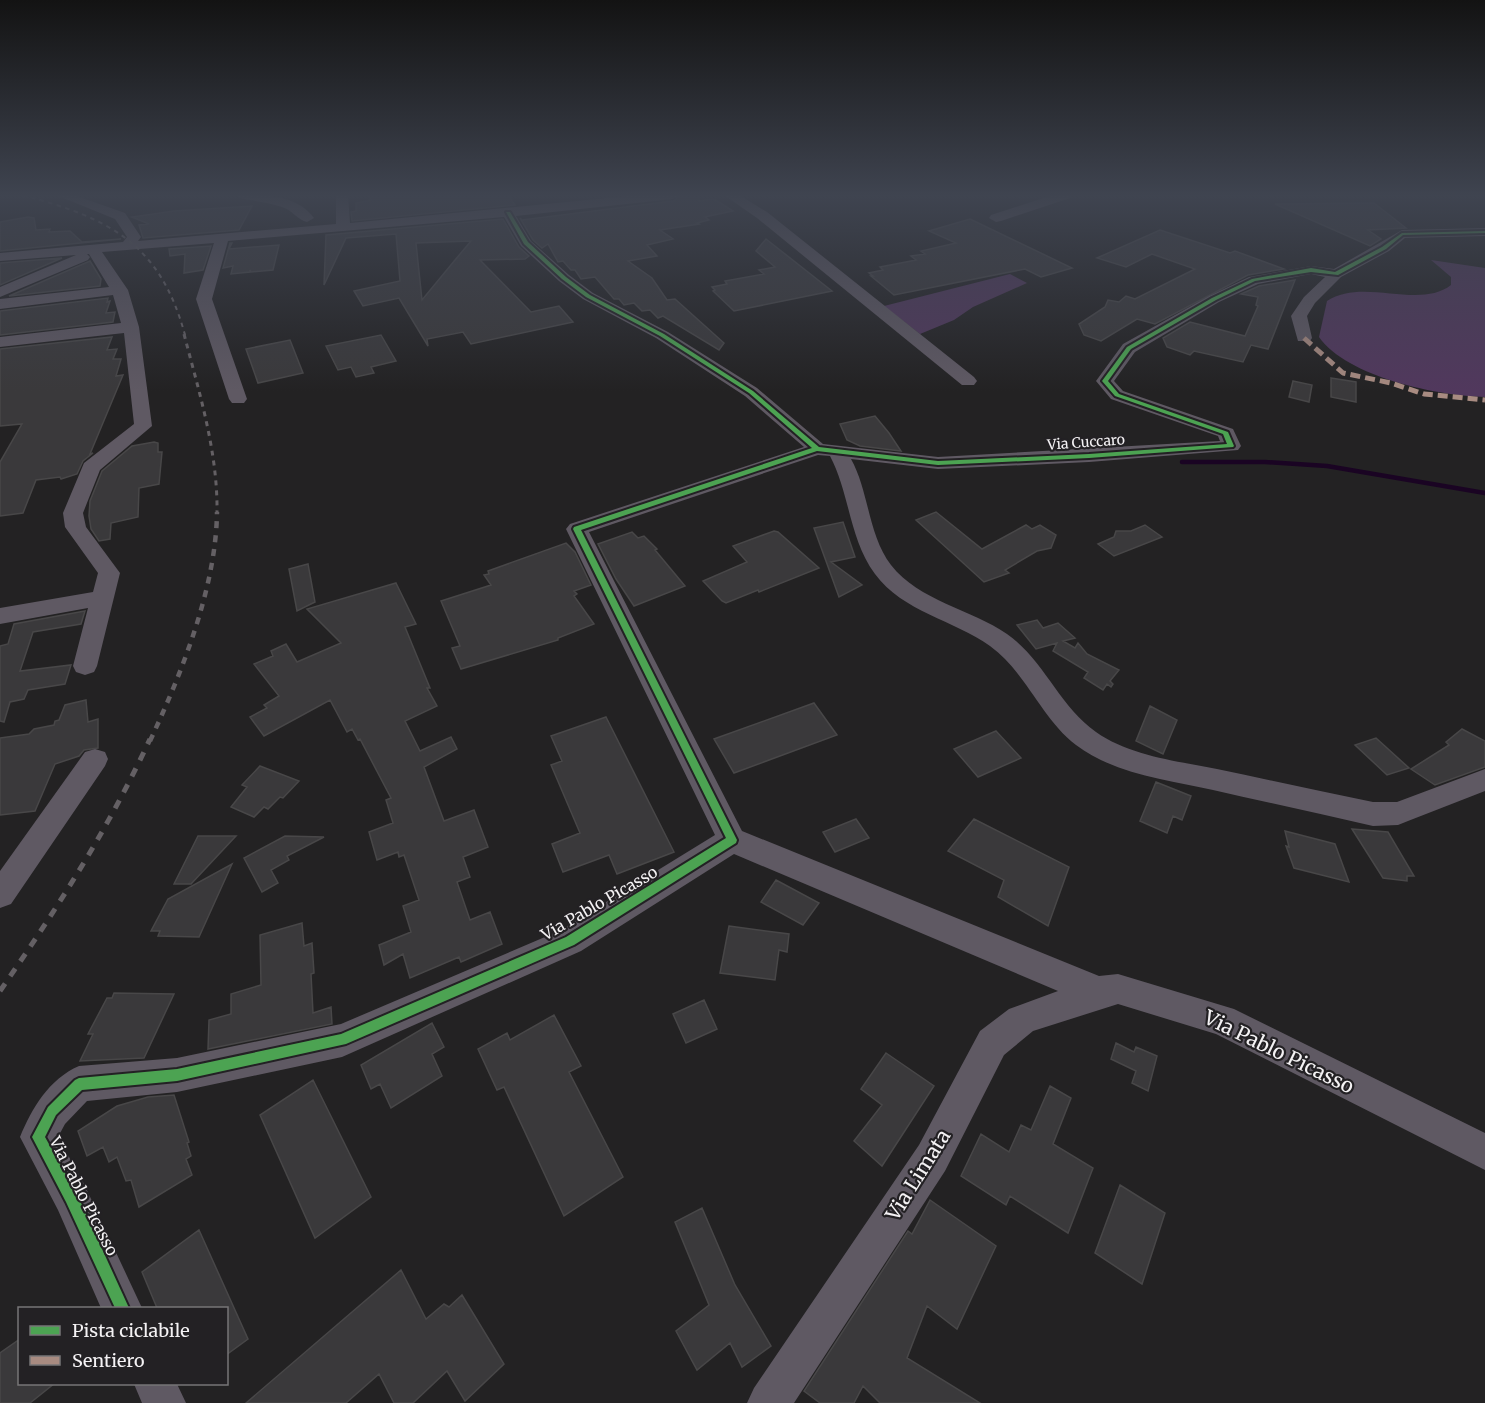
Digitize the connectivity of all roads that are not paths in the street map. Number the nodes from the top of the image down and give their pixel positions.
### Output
1 (72, 260) edge
2 (103, 260) edge
3 (216, 260) edge
4 (546, 260) edge
5 (818, 260) edge
6 (1361, 260) edge
7 (1336, 274) junction
8 (120, 290) junction
9 (0, 292) edge
10 (0, 304) edge
11 (131, 327) junction
12 (1304, 338) dead end
13 (0, 342) edge
14 (968, 381) dead end
15 (238, 399) dead end
16 (827, 451) junction
17 (102, 598) junction
18 (0, 616) edge
19 (85, 666) dead end
20 (95, 759) dead end
21 (1484, 780) edge
22 (732, 840) junction
23 (0, 895) edge
24 (1099, 992) junction
25 (1485, 1152) edge
26 (122, 1307) edge
27 (156, 1385) edge
28 (164, 1403) edge
29 (769, 1403) edge

1 - 9 street
2 - 8 street
3 - 15 street
4 - 16 street
5 - 14 street
6 - 7 street
7 - 12 street
7 - 16 street, Via Cuccaro
8 - 10 street
8 - 11 street
11 - 13 street
11 - 17 street
16 - 21 street
16 - 22 street
17 - 18 street
17 - 19 street
20 - 23 street
22 - 24 street, Via Pablo Picasso
22 - 26 street, Via Pablo Picasso
24 - 25 street, Via Pablo Picasso
24 - 29 street, Via Limata
27 - 28 street

